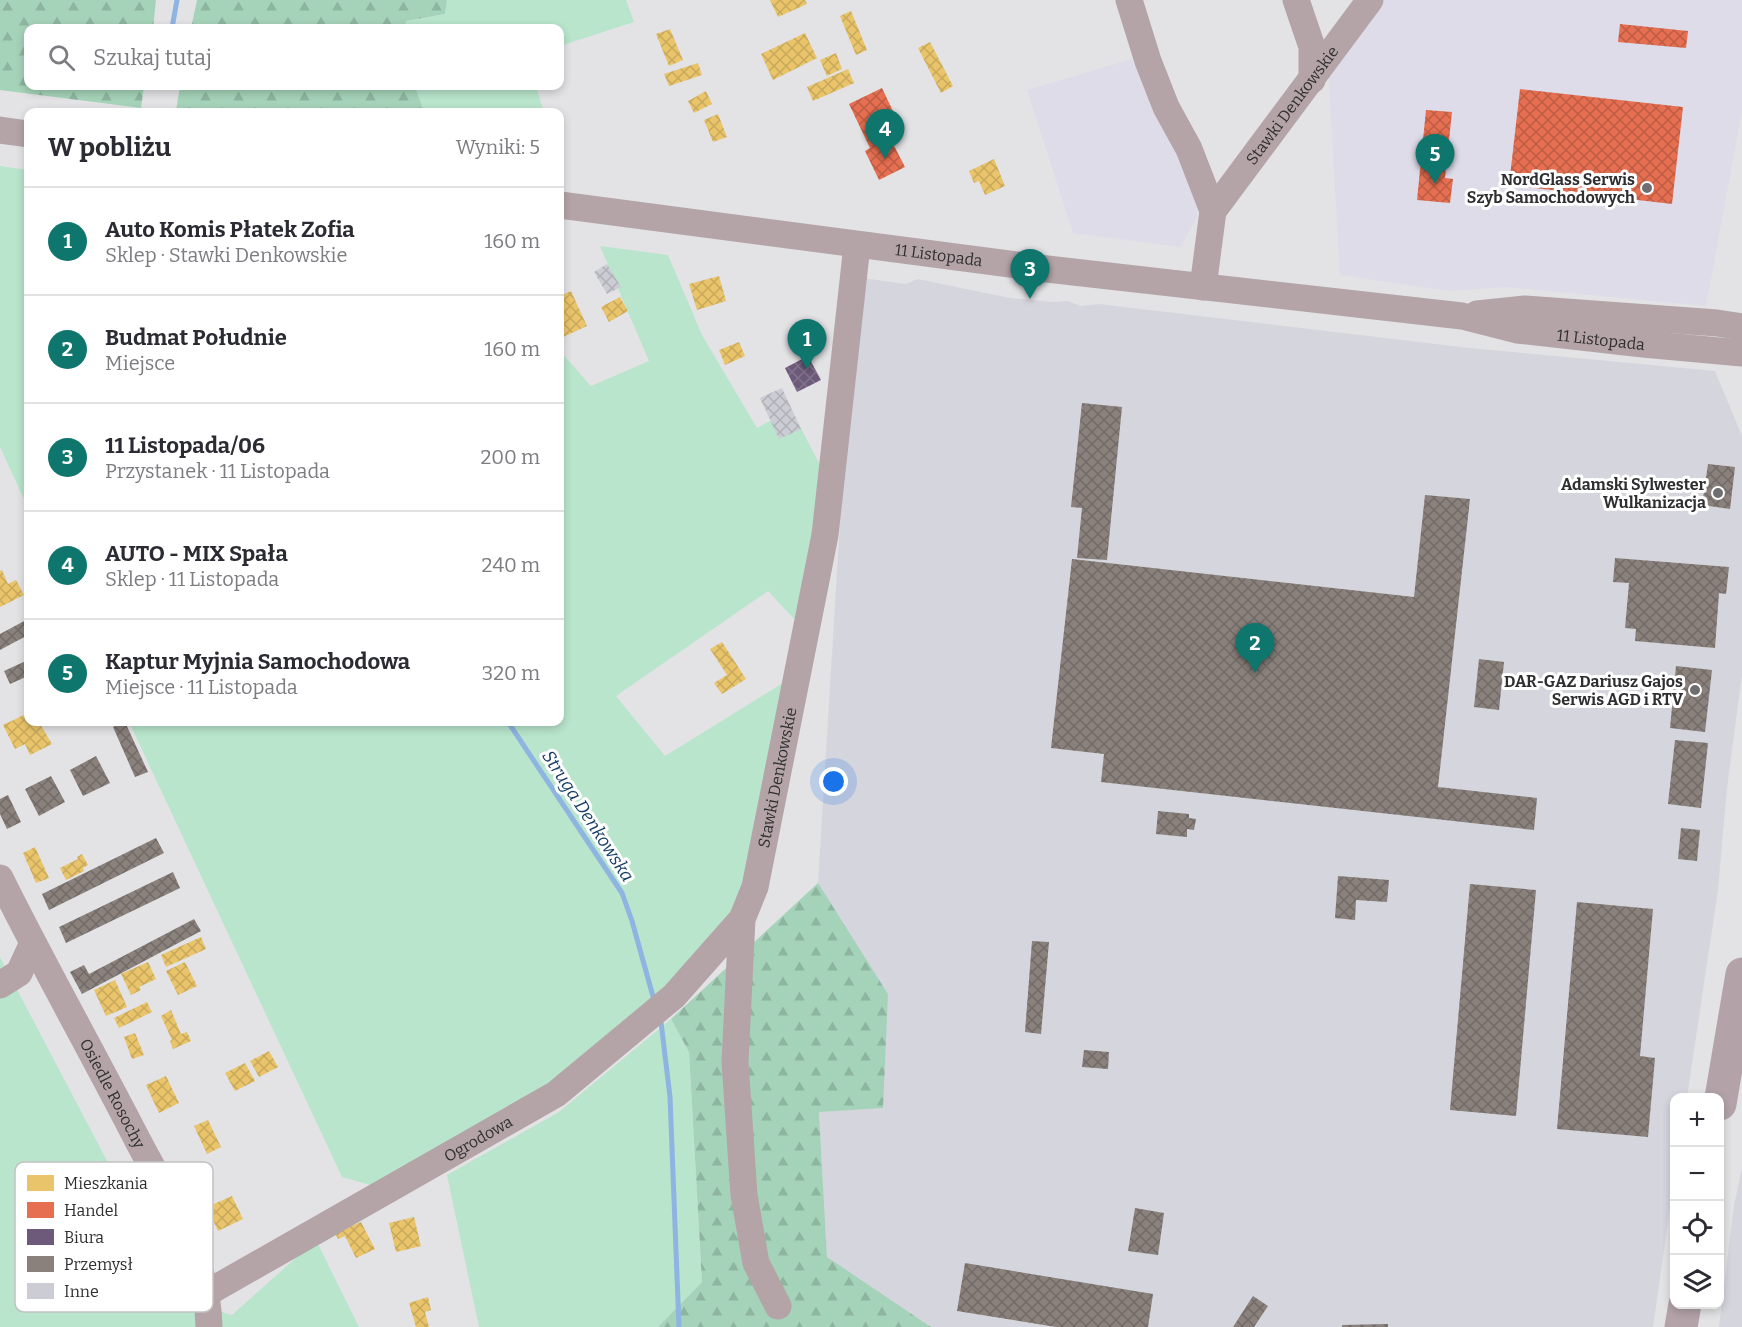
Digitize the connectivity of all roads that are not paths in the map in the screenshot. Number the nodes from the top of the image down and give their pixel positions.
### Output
1 (1129, 0) edge
2 (1296, 0) edge
3 (1370, 0) edge
4 (1312, 80) junction
5 (0, 130) edge
6 (24, 133) edge
7 (564, 206) edge
8 (1213, 211) junction
9 (857, 245) junction
10 (1203, 287) junction
11 (1462, 316) junction
12 (1742, 327) edge
13 (1742, 352) edge
14 (0, 879) edge
15 (742, 919) junction
16 (32, 945) junction
17 (1741, 981) edge
18 (0, 985) edge
19 (1735, 1046) edge
20 (1722, 1093) edge
21 (149, 1162) edge
22 (213, 1290) edge
23 (778, 1306) dead end
24 (1684, 1309) edge
25 (208, 1312) edge
26 (208, 1327) edge
27 (1681, 1327) edge

1 - 8 street, Stawki Denkowskie
2 - 4 street
3 - 4 street, Stawki Denkowskie
4 - 8 street, Stawki Denkowskie
5 - 6 street
7 - 9 street, 11 Listopada
8 - 10 street, Stawki Denkowskie
9 - 10 street, 11 Listopada
9 - 15 street, Stawki Denkowskie
10 - 11 street, 11 Listopada
11 - 12 street, 11 Listopada
11 - 13 street, 11 Listopada
14 - 16 street
15 - 22 street, Ogrodowa
15 - 23 street, Stawki Denkowskie
16 - 18 street
16 - 21 street, Osiedle Rosochy
17 - 19 main road
19 - 20 main road
24 - 27 main road
25 - 26 street

